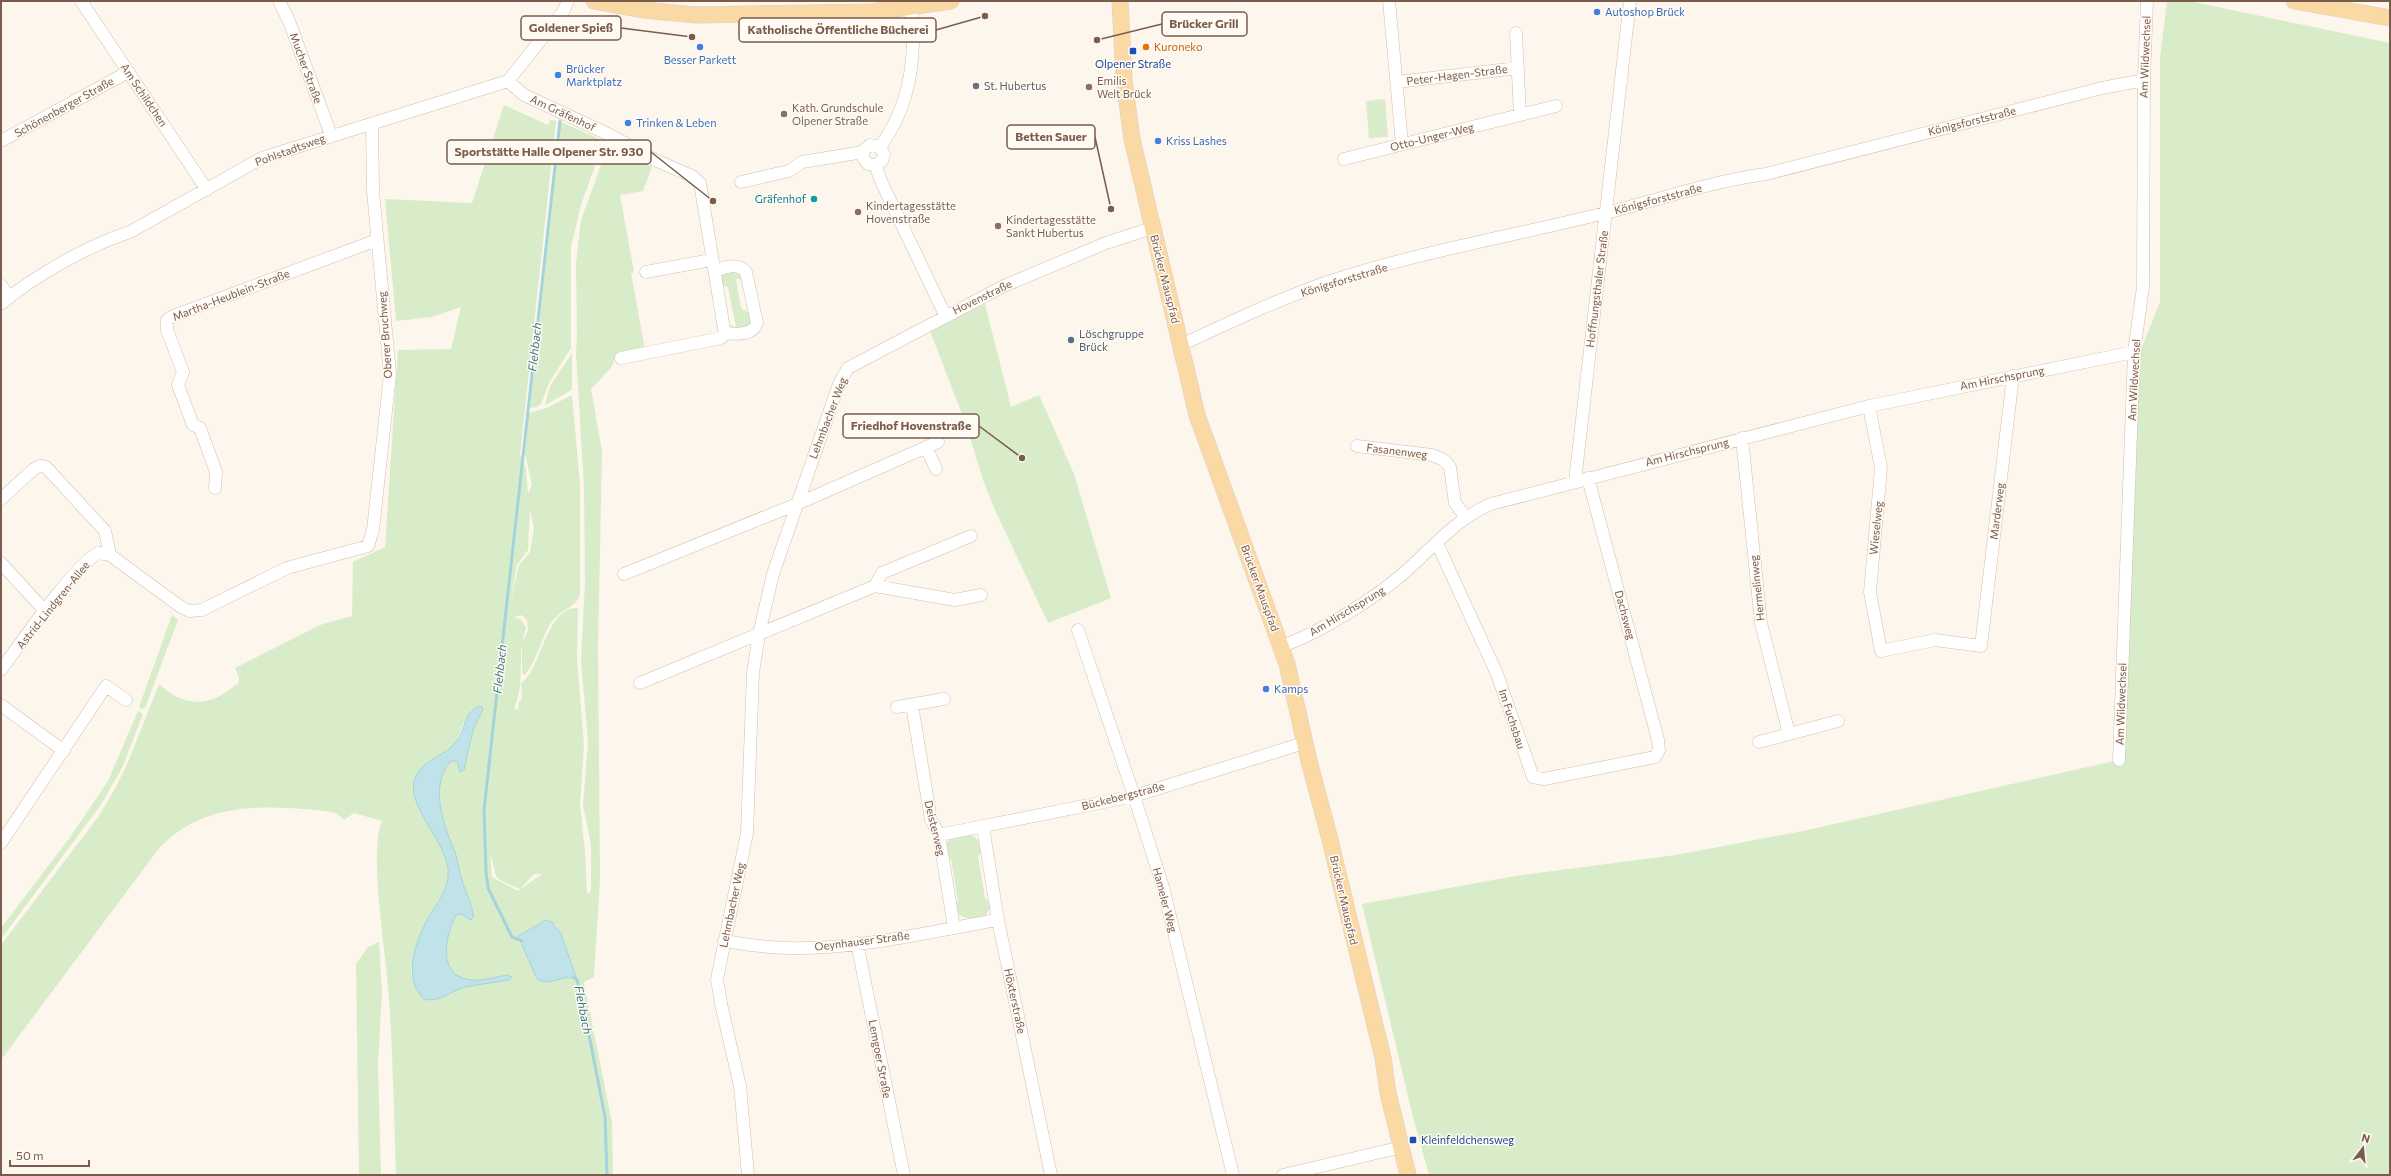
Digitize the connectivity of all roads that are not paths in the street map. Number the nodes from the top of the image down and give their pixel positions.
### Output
1 (81, 1) edge
2 (279, 1) edge
3 (568, 1) edge
4 (596, 1) edge
5 (951, 1) edge
6 (1120, 1) edge
7 (1390, 1) edge
8 (1630, 1) edge
9 (2147, 1) edge
10 (2294, 1) edge
11 (908, 8) junction
12 (2390, 18) edge
13 (1516, 34) dead end
14 (1518, 68) junction
15 (128, 72) junction
16 (2144, 80) junction
17 (508, 81) junction
18 (1397, 82) junction
19 (1556, 106) dead end
20 (1520, 115) junction
21 (372, 124) junction
22 (331, 135) junction
23 (1, 141) edge
24 (1402, 144) junction
25 (880, 147) junction
26 (863, 152) junction
27 (1344, 159) dead end
28 (875, 165) junction
29 (741, 182) dead end
30 (207, 190) junction
31 (1606, 213) junction
32 (1152, 228) junction
33 (377, 240) junction
34 (711, 260) junction
35 (646, 272) dead end
36 (716, 272) junction
37 (1, 285) edge
38 (5, 300) edge
39 (945, 315) junction
40 (727, 333) junction
41 (1181, 345) junction
42 (2134, 352) junction
43 (621, 358) dead end
44 (2013, 376) junction
45 (1869, 406) junction
46 (1742, 438) junction
47 (938, 442) dead end
48 (1357, 446) dead end
49 (926, 447) junction
50 (936, 469) dead end
51 (1588, 478) junction
52 (1575, 481) junction
53 (215, 488) dead end
54 (1, 499) edge
55 (797, 504) junction
56 (1466, 518) junction
57 (971, 536) dead end
58 (1437, 543) junction
59 (110, 555) junction
60 (1, 563) edge
61 (624, 574) dead end
62 (875, 586) junction
63 (981, 595) dead end
64 (45, 611) junction
65 (1078, 630) dead end
66 (759, 634) junction
67 (1282, 646) junction
68 (1881, 651) joint
69 (1, 670) edge
70 (640, 683) dead end
71 (944, 699) dead end
72 (126, 700) dead end
73 (1, 705) edge
74 (912, 705) junction
75 (897, 707) dead end
76 (1838, 721) dead end
77 (1789, 734) junction
78 (1759, 742) dead end
79 (1304, 744) junction
80 (64, 751) junction
81 (1658, 753) joint
82 (2119, 760) dead end
83 (1134, 796) junction
84 (983, 827) junction
85 (939, 835) junction
86 (1, 843) edge
87 (998, 920) junction
88 (954, 927) junction
89 (724, 941) junction
90 (857, 943) junction
91 (1402, 1147) junction
92 (748, 1175) edge
93 (904, 1175) edge
94 (1051, 1175) edge
95 (1233, 1175) edge
96 (1283, 1175) edge
97 (1408, 1175) edge

1 - 15 street, Am Schildchen
2 - 22 street, Mucher Straße
3 - 17 street
4 - 11 main road
5 - 11 main road
6 - 32 main road, Brücker Mauspfad
7 - 18 street, Peter-Hagen-Straße
8 - 31 street, Hoffnungsthaler Straße
9 - 16 street, Am Wildwechsel
10 - 12 main road
11 - 25 street
13 - 14 street
14 - 18 street, Peter-Hagen-Straße
14 - 20 street
15 - 23 street, Schönenberger Straße
15 - 30 street, Am Schildchen
16 - 31 street, Königsforststraße
16 - 42 street, Am Wildwechsel
17 - 21 street, Pohlstadtsweg
17 - 34 street, Am Gräfenhof
18 - 24 street, Peter-Hagen-Straße
19 - 20 street, Otto-Unger-Weg
20 - 24 street, Otto-Unger-Weg
21 - 22 street, Pohlstadtsweg
21 - 33 street, Oberer Bruchweg
22 - 30 street, Pohlstadtsweg
24 - 27 street, Otto-Unger-Weg
25 - 26 street
25 - 28 street
26 - 28 street, Hovenstraße
26 - 29 street
28 - 39 street, Hovenstraße
30 - 38 street, Pohlstadtsweg
31 - 41 street, Königsforststraße
31 - 52 street, Hoffnungsthaler Straße
32 - 39 street, Hovenstraße
32 - 41 main road, Brücker Mauspfad
33 - 53 street, Martha-Heublein-Straße
33 - 59 street, Oberer Bruchweg
34 - 35 street
34 - 36 street, Am Gräfenhof
36 - 40 street, Am Gräfenhof
36 - 40 street
37 - 38 street
39 - 55 street, Lehmbacher Weg
40 - 43 street
41 - 67 main road, Brücker Mauspfad
42 - 44 street, Am Hirschsprung
42 - 82 street, Am Wildwechsel
44 - 45 street, Am Hirschsprung
44 - 68 street, Marderweg
45 - 46 street, Am Hirschsprung
45 - 68 street, Wieselweg
46 - 51 street, Am Hirschsprung
46 - 77 street, Hermelinweg
47 - 49 street
48 - 56 street, Fasanenweg
49 - 50 street
49 - 55 street
51 - 52 street, Am Hirschsprung
51 - 81 street, Dachsweg
52 - 56 street, Am Hirschsprung
54 - 59 street
55 - 61 street
55 - 66 street, Lehmbacher Weg
56 - 58 street, Am Hirschsprung
57 - 62 street
58 - 67 street, Am Hirschsprung
58 - 81 street, Im Fuchsbau
59 - 64 street, Astrid-Lindgren-Allee
60 - 64 street
62 - 63 street
62 - 66 street
64 - 69 street, Astrid-Lindgren-Allee
65 - 83 street, Hameler Weg
66 - 70 street
66 - 89 street, Lehmbacher Weg
67 - 79 main road, Brücker Mauspfad
71 - 74 street
72 - 80 street
73 - 80 street
74 - 75 street
74 - 85 street, Deisterweg
76 - 77 street
77 - 78 street
79 - 83 street, Bückebergstraße
79 - 91 main road, Brücker Mauspfad
80 - 86 street
83 - 84 street, Bückebergstraße
83 - 95 street, Hameler Weg
84 - 85 street, Bückebergstraße
84 - 87 street, Höxterstraße
85 - 88 street, Deisterweg
87 - 88 street, Oeynhauser Straße
87 - 94 street, Höxterstraße
88 - 90 street, Oeynhauser Straße
89 - 90 street, Oeynhauser Straße
89 - 92 street, Lehmbacher Weg
90 - 93 street, Lemgoer Straße
91 - 96 street
91 - 97 main road, Brücker Mauspfad

